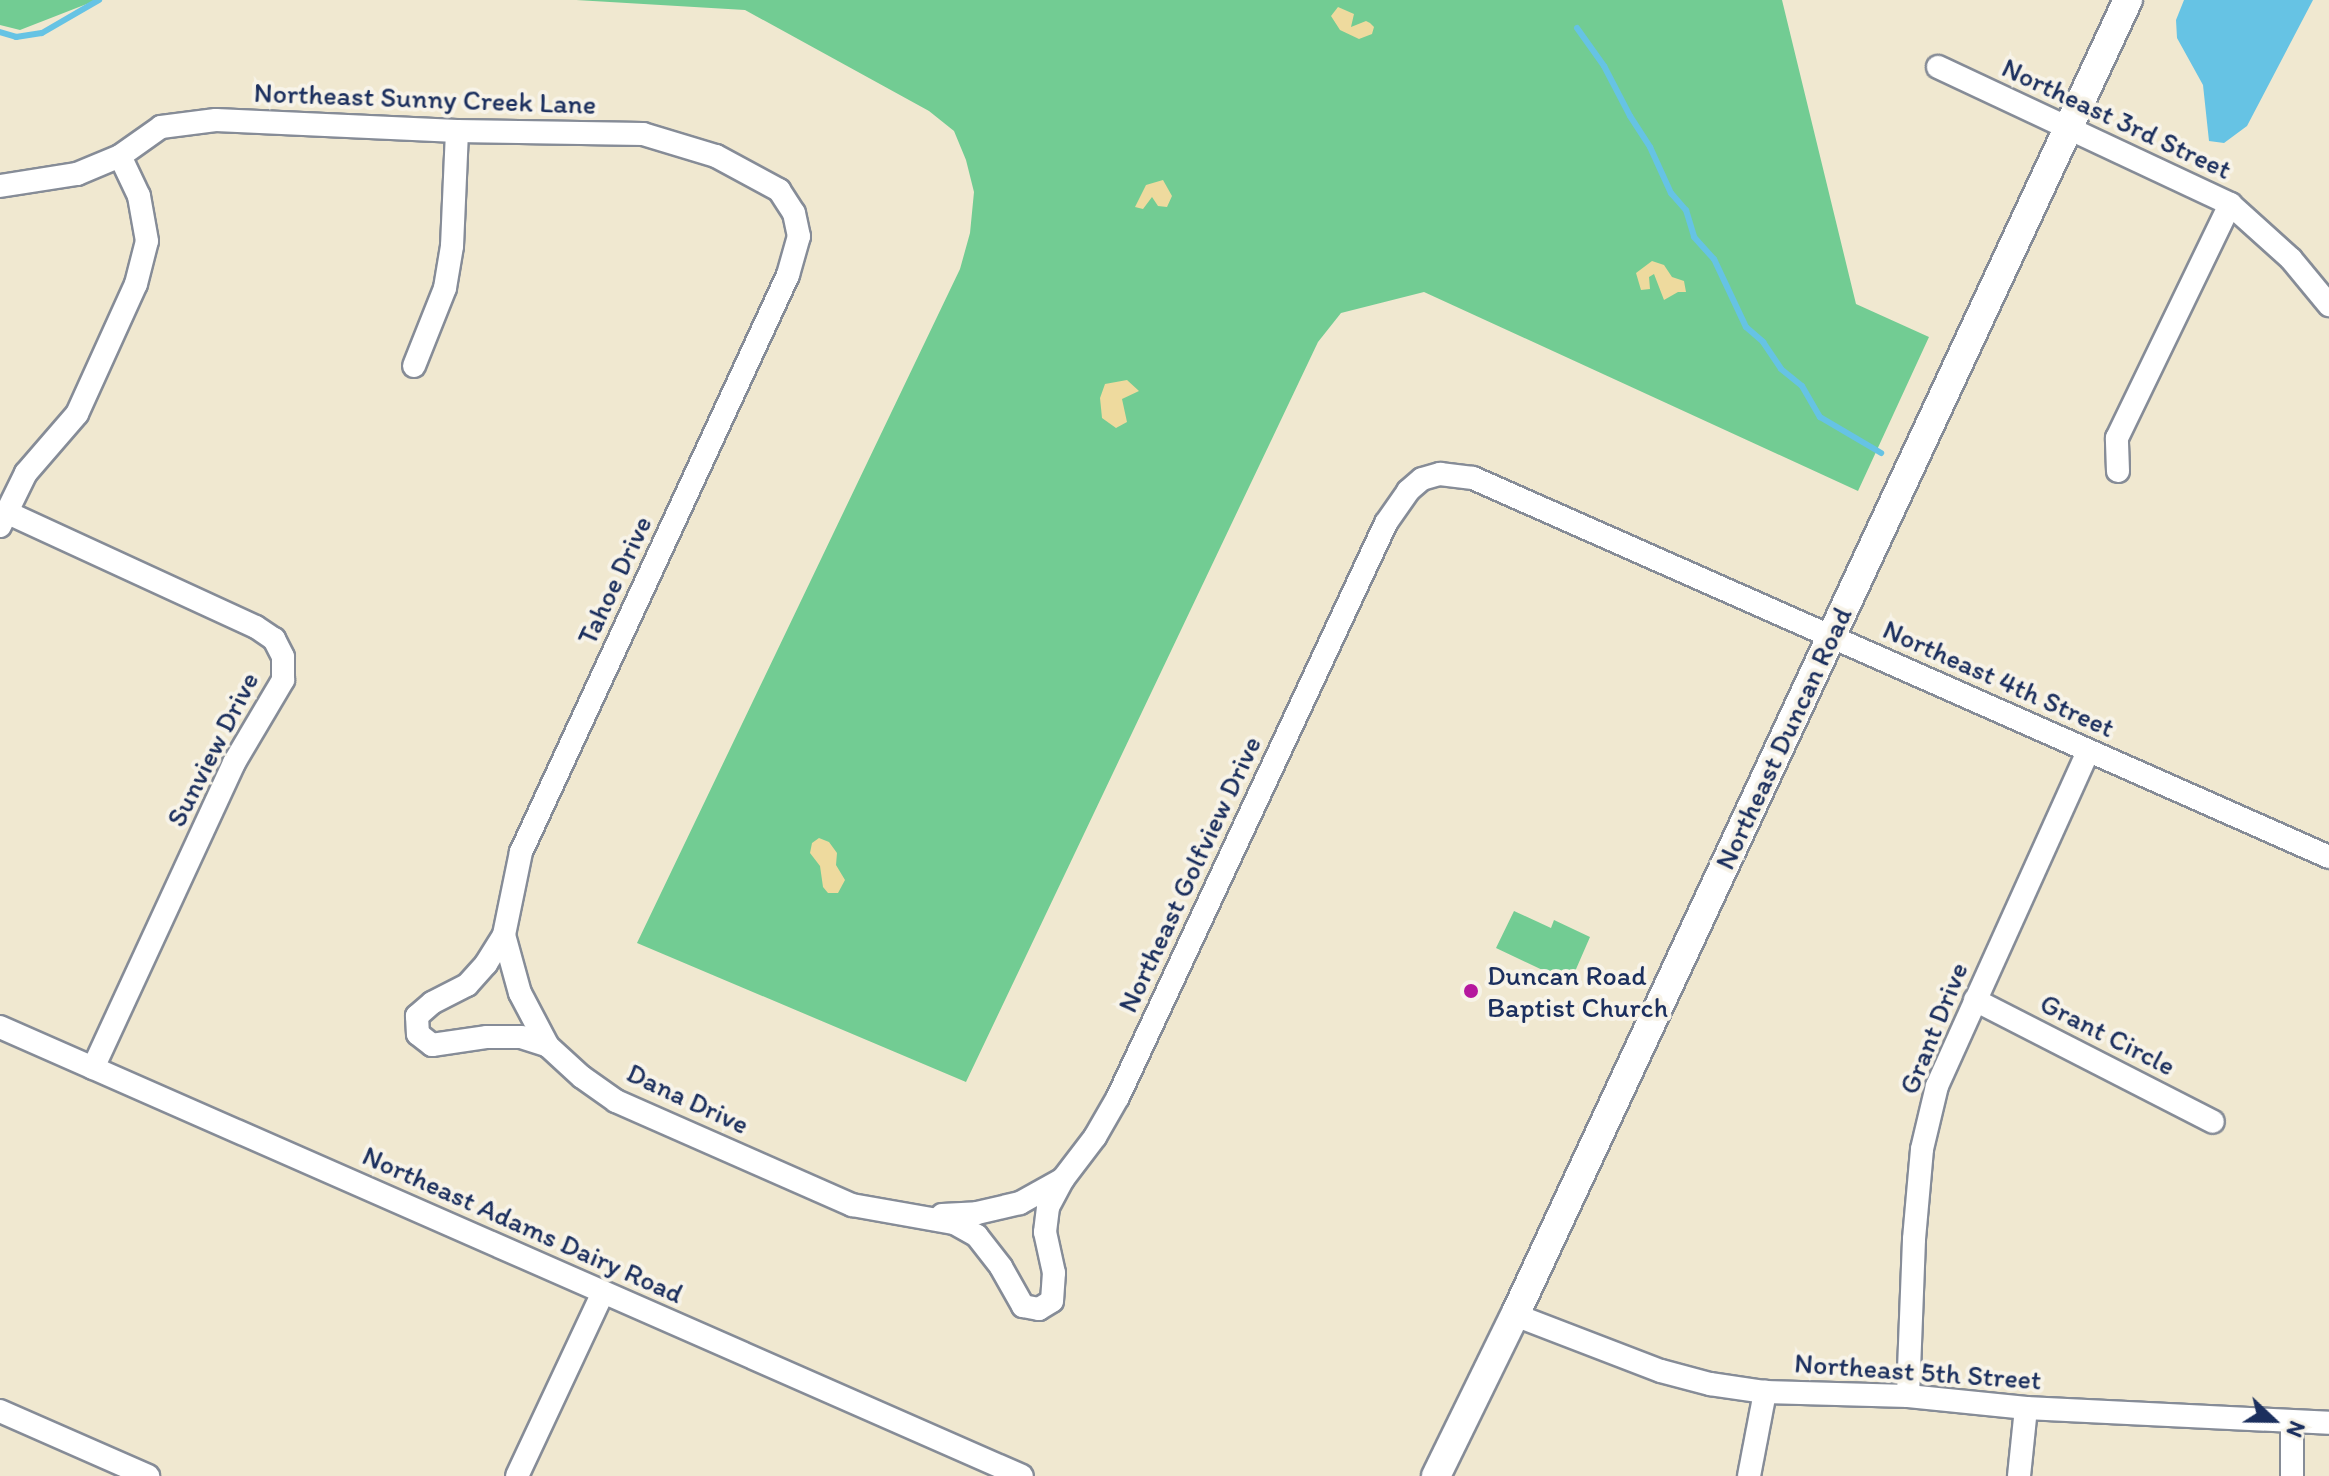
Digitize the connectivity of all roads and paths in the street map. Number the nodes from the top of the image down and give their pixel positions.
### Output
1 (2128, 0) edge
2 (1938, 67) dead end
3 (2068, 129) junction
4 (457, 131) junction
5 (120, 156) junction
6 (0, 186) edge
7 (2230, 204) junction
8 (796, 255) joint
9 (2325, 290) edge
10 (414, 366) dead end
11 (2118, 471) dead end
12 (1422, 479) joint
13 (3, 519) edge
14 (1832, 635) junction
15 (2088, 751) junction
16 (2329, 857) edge
17 (504, 935) junction
18 (1975, 1000) junction
19 (0, 1027) edge
20 (438, 1044) joint
21 (548, 1046) junction
22 (93, 1068) junction
23 (2213, 1122) dead end
24 (1063, 1179) junction
25 (921, 1215) junction
26 (603, 1292) junction
27 (1052, 1301) joint
28 (1515, 1315) junction
29 (1765, 1392) junction
30 (1908, 1396) junction
31 (2026, 1408) junction
32 (0, 1411) edge
33 (2292, 1422) junction
34 (2329, 1423) edge
35 (148, 1476) edge
36 (517, 1476) edge
37 (1022, 1476) edge
38 (1436, 1476) edge
39 (1749, 1476) edge
40 (2019, 1476) edge
41 (2292, 1476) edge

1 - 3 street, Northeast Duncan Road
2 - 3 street, Northeast 3rd Street
3 - 7 street, Northeast 3rd Street
3 - 14 street, Northeast Duncan Road
4 - 5 street, Northeast Sunny Creek Lane
4 - 8 street, Northeast Sunny Creek Lane
4 - 10 street
5 - 6 street, Northeast Sunny Creek Lane
5 - 13 street
7 - 9 street, Northeast 3rd Street
7 - 11 street
8 - 17 street, Tahoe Drive
12 - 14 street, Northeast 4th Street
12 - 24 street, Northeast Golfview Drive
13 - 22 street, Sunview Drive
14 - 15 street, Northeast 4th Street
14 - 28 street, Northeast Duncan Road
15 - 16 street, Northeast 4th Street
15 - 18 street, Grant Drive
17 - 20 street, Tahoe Drive
17 - 21 street, Tahoe Drive
18 - 23 street, Grant Circle
18 - 30 street, Grant Drive
19 - 22 street, Northeast Adams Dairy Road
20 - 21 street, Dana Drive
21 - 25 street, Dana Drive
22 - 26 street, Northeast Adams Dairy Road
24 - 25 street, Dana Drive
24 - 27 street, Northeast Golfview Drive
25 - 27 street, Dana Drive
26 - 36 street
26 - 37 street, Northeast Adams Dairy Road
28 - 29 street, Northeast 5th Street
28 - 38 street, Northeast Duncan Road
29 - 30 street, Northeast 5th Street
29 - 39 street
30 - 31 street, Northeast 5th Street
31 - 33 street, Northeast 5th Street
31 - 40 street
32 - 35 street
33 - 34 street, Northeast 5th Street
33 - 41 street

